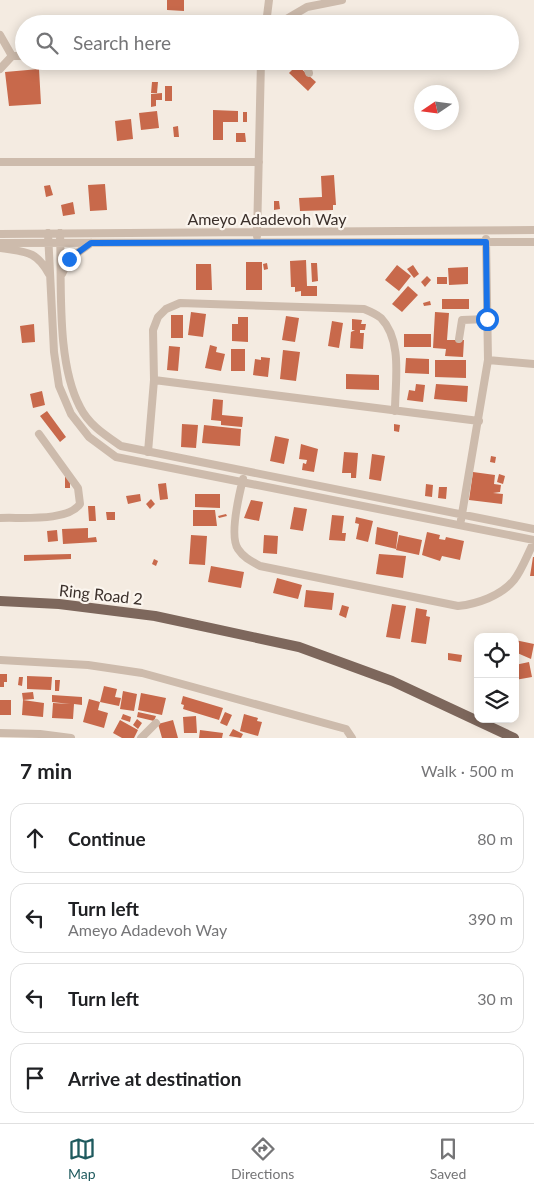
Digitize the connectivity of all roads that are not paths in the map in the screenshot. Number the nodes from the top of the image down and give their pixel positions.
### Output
1 (269, 0) edge
2 (342, 0) edge
3 (267, 15) edge
4 (292, 15) edge
5 (0, 35) edge
6 (12, 56) joint
7 (0, 69) edge
8 (260, 70) edge
9 (308, 70) edge
10 (309, 73) dead end
11 (0, 162) edge
12 (259, 162) junction
13 (534, 230) edge
14 (486, 231) junction
15 (2, 232) edge
16 (257, 232) junction
17 (60, 233) junction
18 (48, 234) junction
19 (486, 242) junction
20 (534, 242) edge
21 (49, 243) junction
22 (60, 243) junction
23 (91, 243) junction
24 (257, 243) junction
25 (0, 244) edge
26 (0, 248) edge
27 (50, 276) junction
28 (61, 276) junction
29 (487, 319) junction
30 (459, 339) dead end
31 (488, 360) junction
32 (534, 364) edge
33 (154, 380) junction
34 (395, 412) junction
35 (479, 421) junction
36 (39, 434) dead end
37 (148, 452) junction
38 (244, 472) junction
39 (242, 483) junction
40 (462, 516) junction
41 (0, 518) edge
42 (459, 527) junction
43 (534, 529) edge
44 (534, 541) edge
45 (0, 601) edge
46 (0, 660) edge
47 (156, 724) dead end
48 (0, 733) edge
49 (71, 738) edge
50 (141, 738) edge
51 (352, 738) edge
52 (514, 738) edge

1 - 3 street
2 - 4 street
5 - 6 street
6 - 7 street
8 - 12 street
9 - 10 street
11 - 12 street
12 - 16 street
13 - 14 street, Ameyo Adadevoh Way
14 - 16 street, Ameyo Adadevoh Way
14 - 19 street
15 - 18 street, Ameyo Adadevoh Way
16 - 17 street, Ameyo Adadevoh Way
16 - 24 street
17 - 18 street, Ameyo Adadevoh Way
17 - 22 street
18 - 21 street
19 - 20 street, Ameyo Adadevoh Way
19 - 24 street, Ameyo Adadevoh Way
19 - 29 street
21 - 22 street, Ameyo Adadevoh Way
21 - 25 street, Ameyo Adadevoh Way
21 - 27 street
22 - 23 street, Ameyo Adadevoh Way
22 - 28 street
23 - 24 street, Ameyo Adadevoh Way
23 - 28 street
26 - 27 street
27 - 39 street
28 - 37 street
29 - 30 street
29 - 31 street
31 - 32 street
31 - 35 street
33 - 34 street
33 - 34 street
33 - 37 street
34 - 35 street
35 - 40 street
36 - 41 street
37 - 38 street
38 - 39 street
38 - 40 street
39 - 42 street
39 - 44 street
40 - 42 street
40 - 43 street
42 - 44 street
45 - 52 main road, Ring Road 2
46 - 51 street
47 - 50 street
48 - 49 street

